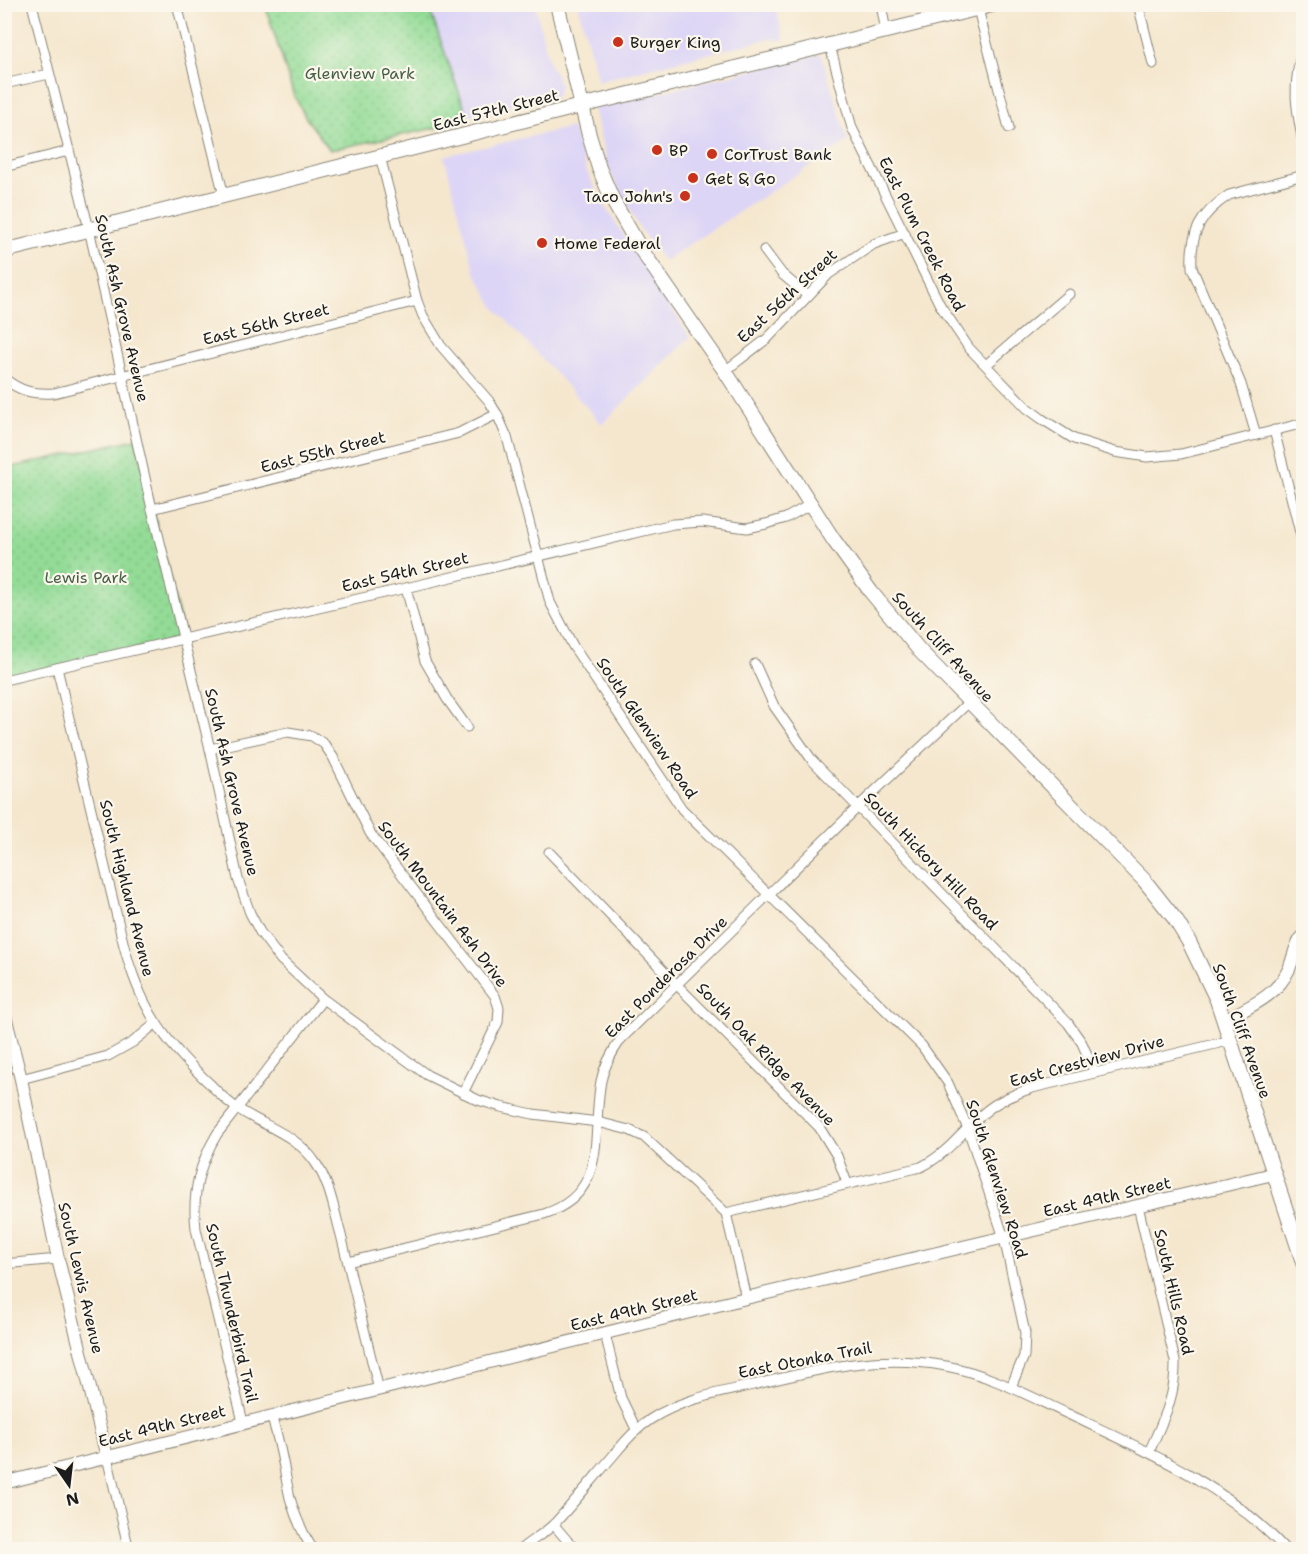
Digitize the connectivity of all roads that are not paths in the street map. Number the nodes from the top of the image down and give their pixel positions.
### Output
1 (32, 4) edge
2 (177, 4) edge
3 (557, 4) edge
4 (881, 4) edge
5 (996, 4) edge
6 (1138, 4) edge
7 (978, 9) junction
8 (886, 32) junction
9 (830, 46) junction
10 (1304, 48) edge
11 (1153, 64) dead end
12 (49, 74) junction
13 (4, 84) edge
14 (581, 106) junction
15 (1009, 128) dead end
16 (1303, 146) edge
17 (69, 151) junction
18 (380, 156) junction
19 (4, 167) edge
20 (1304, 175) edge
21 (224, 196) junction
22 (89, 229) junction
23 (905, 233) junction
24 (764, 250) dead end
25 (4, 251) edge
26 (1069, 294) dead end
27 (808, 296) junction
28 (417, 301) junction
29 (986, 365) junction
30 (725, 371) junction
31 (122, 376) junction
32 (4, 378) edge
33 (497, 414) junction
34 (1304, 423) edge
35 (1274, 430) junction
36 (1256, 435) junction
37 (811, 504) junction
38 (152, 509) junction
39 (1304, 548) edge
40 (537, 556) junction
41 (406, 588) junction
42 (184, 638) junction
43 (755, 664) dead end
44 (57, 668) junction
45 (4, 680) edge
46 (969, 702) junction
47 (467, 727) dead end
48 (210, 749) junction
49 (858, 807) junction
50 (549, 852) dead end
51 (769, 896) junction
52 (1304, 935) edge
53 (677, 985) junction
54 (322, 999) junction
55 (4, 1012) edge
56 (1225, 1020) junction
57 (155, 1024) junction
58 (1232, 1040) junction
59 (1095, 1072) junction
60 (21, 1079) junction
61 (462, 1094) junction
62 (236, 1108) junction
63 (598, 1122) junction
64 (968, 1129) junction
65 (1273, 1174) junction
66 (847, 1183) junction
67 (1138, 1206) junction
68 (726, 1213) junction
69 (1004, 1238) junction
70 (58, 1259) junction
71 (348, 1262) junction
72 (4, 1264) edge
73 (1304, 1265) edge
74 (746, 1298) junction
75 (605, 1334) junction
76 (1011, 1387) junction
77 (379, 1390) junction
78 (271, 1416) junction
79 (243, 1422) junction
80 (636, 1429) junction
81 (1149, 1452) junction
82 (106, 1457) junction
83 (4, 1483) edge
84 (554, 1525) junction
85 (1283, 1548) edge
86 (129, 1550) edge
87 (312, 1550) edge
88 (520, 1550) edge
89 (580, 1550) edge

1 - 12 street, South Ash Grove Avenue
2 - 21 street
3 - 14 main road, South Cliff Avenue
4 - 8 street
5 - 7 main road, East 57th Street
6 - 11 street
7 - 8 main road, East 57th Street
7 - 15 street
8 - 9 main road, East 57th Street
9 - 14 main road, East 57th Street
9 - 23 street, East Plum Creek Road
10 - 16 street
12 - 13 street
12 - 17 street, South Ash Grove Avenue
14 - 18 main road, East 57th Street
14 - 30 main road, South Cliff Avenue
17 - 19 street
17 - 22 street, South Ash Grove Avenue
18 - 21 main road, East 57th Street
18 - 28 street, South Glenview Road
20 - 36 street
21 - 22 main road, East 57th Street
22 - 25 main road, East 57th Street
22 - 31 street, South Ash Grove Avenue
23 - 27 street, East 56th Street
23 - 29 street, East Plum Creek Road
24 - 27 street
26 - 29 street
27 - 30 street, East 56th Street
28 - 31 street, East 56th Street
28 - 33 street, South Glenview Road
29 - 36 street, East Plum Creek Road
30 - 37 main road, South Cliff Avenue
31 - 32 street, East 56th Street
31 - 38 street, South Ash Grove Avenue
33 - 38 street, East 55th Street
33 - 40 street, South Glenview Road
34 - 35 street, East Plum Creek Road
35 - 36 street, East Plum Creek Road
35 - 39 street
37 - 40 street, East 54th Street
37 - 46 main road, South Cliff Avenue
38 - 42 street, South Ash Grove Avenue
40 - 41 street, East 54th Street
40 - 51 street, South Glenview Road
41 - 42 street, East 54th Street
41 - 47 street
42 - 44 street, East 54th Street
42 - 48 street, South Ash Grove Avenue
43 - 49 street, South Hickory Hill Road
44 - 45 street, East 54th Street
44 - 57 street, South Highland Avenue
46 - 49 street, East Ponderosa Drive
46 - 56 main road, South Cliff Avenue
48 - 54 street, South Ash Grove Avenue
48 - 61 street, South Mountain Ash Drive
49 - 51 street, East Ponderosa Drive
49 - 59 street, South Hickory Hill Road
50 - 53 street, South Oak Ridge Avenue
51 - 53 street, East Ponderosa Drive
51 - 64 street, South Glenview Road
52 - 56 street
53 - 63 street, East Ponderosa Drive
53 - 66 street, South Oak Ridge Avenue
54 - 61 street, South Ash Grove Avenue
54 - 62 street, South Thunderbird Trail
55 - 60 street, South Lewis Avenue
56 - 58 main road, South Cliff Avenue
57 - 60 street
57 - 62 street, South Highland Avenue
58 - 59 street, East Crestview Drive
58 - 65 main road, South Cliff Avenue
59 - 64 street, East Crestview Drive
60 - 70 street, South Lewis Avenue
61 - 63 street, South Ash Grove Avenue
62 - 71 street, South Highland Avenue
62 - 79 street, South Thunderbird Trail
63 - 68 street, South Ash Grove Avenue
63 - 71 street, East Ponderosa Drive
64 - 66 street, East Crestview Drive
64 - 69 street, South Glenview Road
65 - 67 street, East 49th Street
65 - 73 main road, South Cliff Avenue
66 - 68 street, East Crestview Drive
67 - 69 street, East 49th Street
67 - 81 street, South Hills Road
68 - 74 street
69 - 74 street, East 49th Street
69 - 76 street, South Glenview Road
70 - 72 street
70 - 82 street, South Lewis Avenue
71 - 77 street, South Highland Avenue
74 - 75 street, East 49th Street
75 - 77 street, East 49th Street
75 - 80 street
76 - 80 street, East Otonka Trail
76 - 81 street, East Otonka Trail
77 - 78 street, East 49th Street
78 - 79 street, East 49th Street
78 - 87 street, South Thunderbird Trail
79 - 82 street, East 49th Street
80 - 84 street, East Otonka Trail
81 - 85 street, East Otonka Trail
82 - 83 street, East 49th Street
82 - 86 street, South Lewis Avenue
84 - 88 street, East Otonka Trail
84 - 89 street

